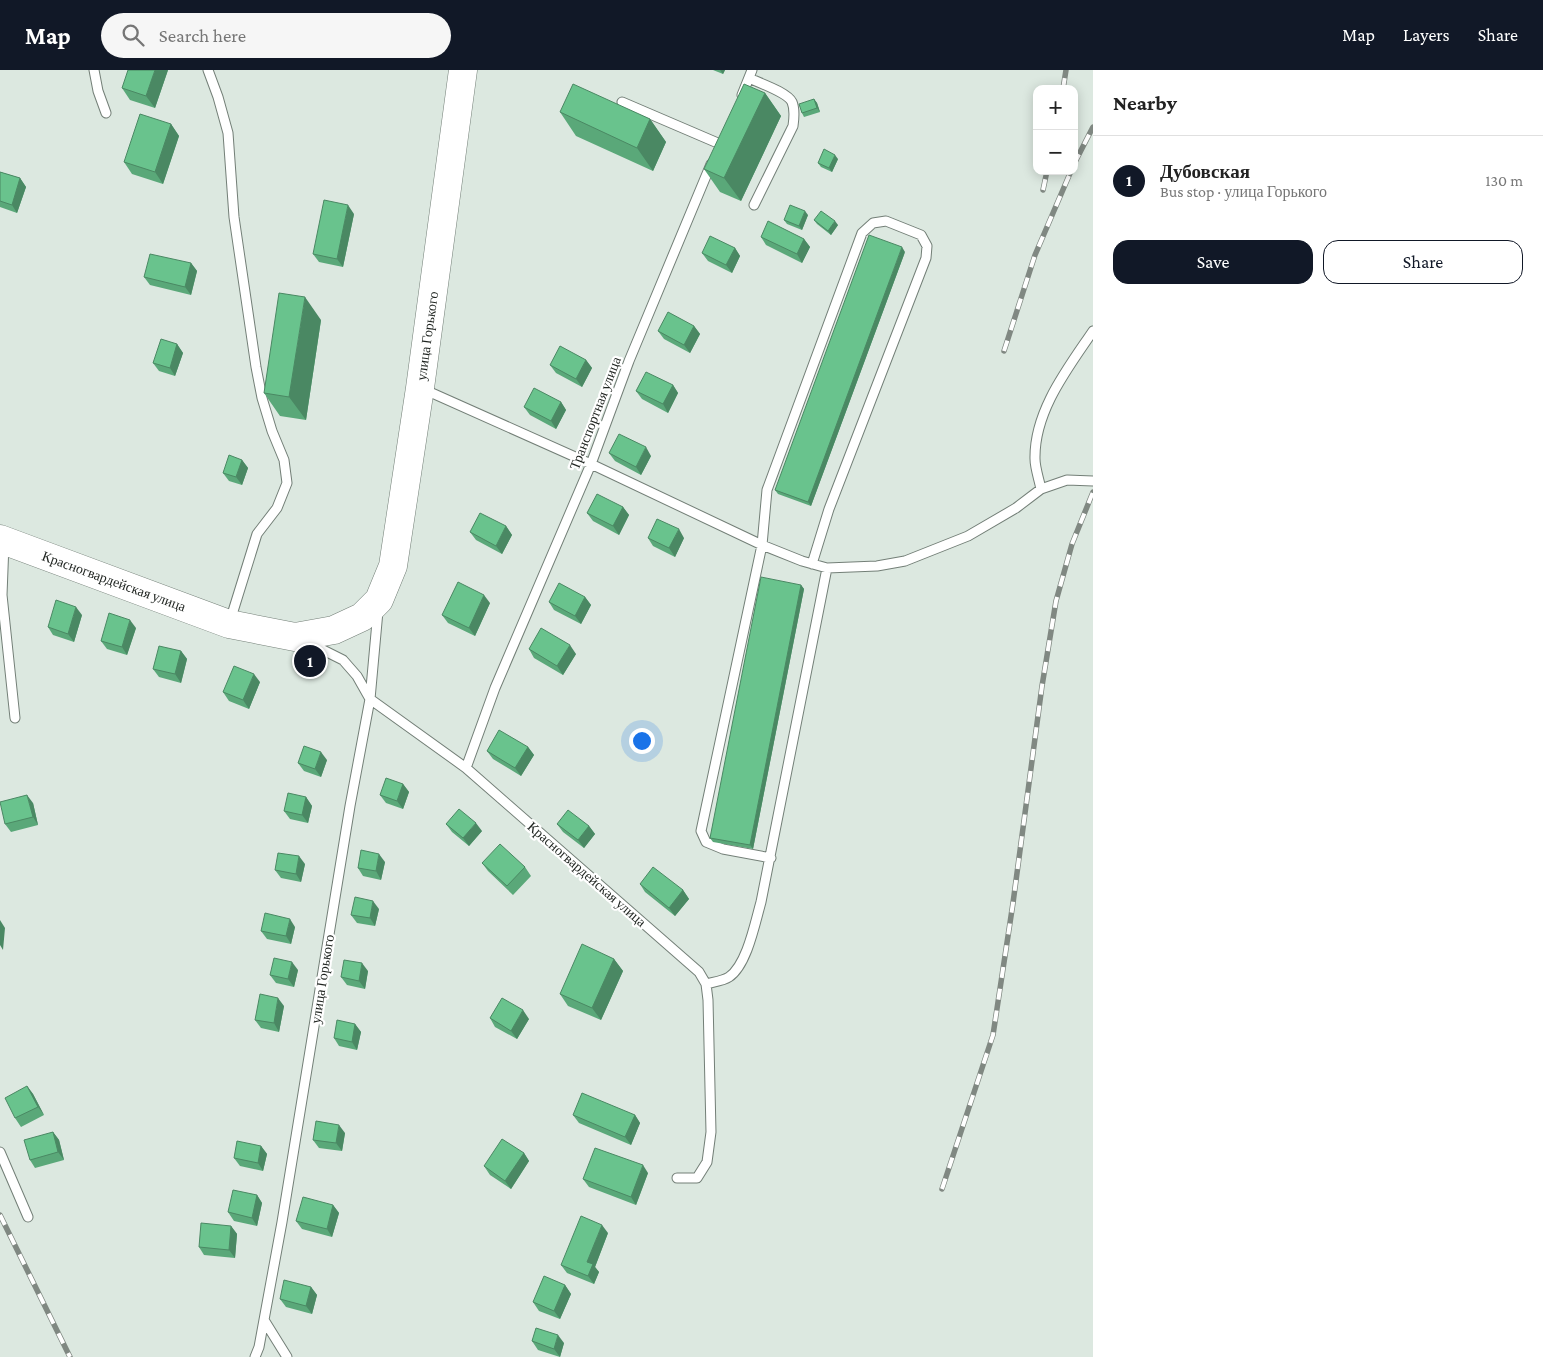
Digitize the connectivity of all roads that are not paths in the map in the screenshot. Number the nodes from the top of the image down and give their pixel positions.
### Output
1 (94, 70) edge
2 (208, 70) edge
3 (463, 70) edge
4 (751, 74) edge
5 (622, 102) dead end
6 (738, 103) edge
7 (106, 113) dead end
8 (754, 205) dead end
9 (1093, 331) edge
10 (420, 388) junction
11 (591, 464) junction
12 (1093, 481) edge
13 (1042, 489) junction
14 (2, 540) edge
15 (762, 545) junction
16 (812, 564) junction
17 (827, 568) junction
18 (379, 600) junction
19 (229, 624) junction
20 (295, 637) junction
21 (370, 699) junction
22 (15, 718) dead end
23 (466, 768) junction
24 (771, 858) junction
25 (706, 984) junction
26 (0, 1152) edge
27 (677, 1178) dead end
28 (28, 1217) dead end
29 (264, 1320) junction
30 (254, 1357) edge
31 (287, 1357) edge

1 - 7 lane
2 - 19 lane
3 - 10 main road, улица Горького
4 - 6 lane
4 - 8 lane
5 - 11 lane, Транспортная улица
9 - 13 lane
10 - 11 lane
10 - 18 main road, улица Горького
11 - 15 lane
11 - 23 lane, Транспортная улица
12 - 13 lane
13 - 17 lane
14 - 19 main road, Красногвардейская улица
14 - 22 lane
15 - 16 lane
15 - 16 lane
15 - 24 lane
16 - 17 lane
17 - 24 lane
18 - 20 main road, улица Горького
18 - 21 lane, улица Горького
19 - 20 main road, улица Горького
20 - 21 lane, Красногвардейская улица
21 - 23 lane, Красногвардейская улица
21 - 29 lane, улица Горького
23 - 25 lane, Красногвардейская улица
24 - 25 lane
25 - 27 lane
26 - 28 lane
29 - 30 lane, улица Горького
29 - 31 lane

